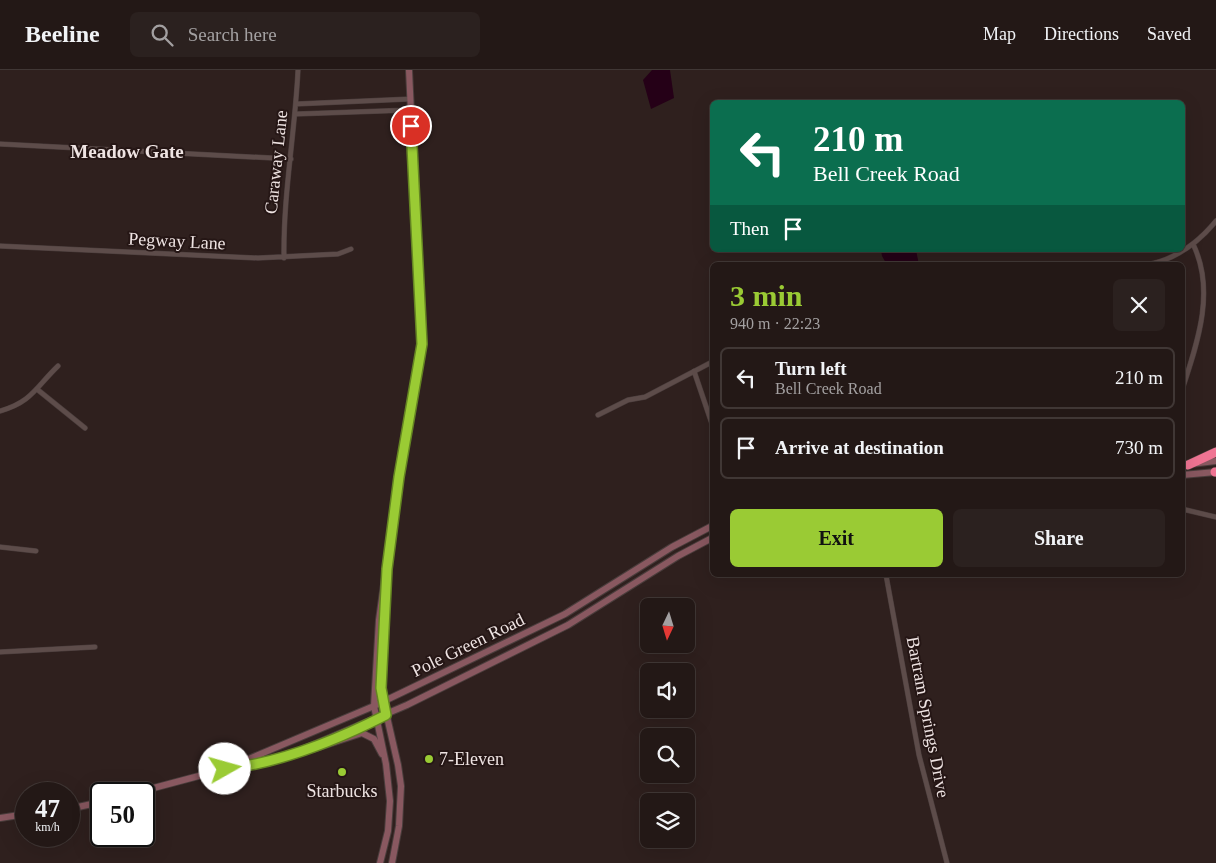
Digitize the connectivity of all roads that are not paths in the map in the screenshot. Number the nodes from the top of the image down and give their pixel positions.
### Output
1 (298, 70) edge
2 (409, 70) edge
3 (410, 99) junction
4 (296, 104) junction
5 (411, 110) junction
6 (296, 114) junction
7 (0, 144) edge
8 (291, 159) junction
9 (1216, 221) edge
10 (1193, 244) junction
11 (0, 246) edge
12 (351, 249) dead end
13 (1185, 249) edge
14 (1179, 252) edge
15 (284, 258) junction
16 (1156, 262) edge
17 (710, 363) edge
18 (58, 366) dead end
19 (694, 371) junction
20 (1185, 378) edge
21 (38, 390) junction
22 (0, 411) edge
23 (598, 415) dead end
24 (710, 418) edge
25 (85, 428) dead end
26 (1216, 452) edge
27 (1216, 462) edge
28 (1185, 465) edge
29 (1216, 472) edge
30 (1185, 476) edge
31 (1185, 510) edge
32 (1216, 517) edge
33 (710, 527) edge
34 (710, 539) edge
35 (0, 546) edge
36 (36, 551) dead end
37 (387, 569) junction
38 (886, 577) edge
39 (95, 647) dead end
40 (0, 652) edge
41 (383, 702) junction
42 (374, 706) junction
43 (386, 715) junction
44 (376, 720) junction
45 (292, 754) junction
46 (386, 764) junction
47 (225, 769) junction
48 (155, 788) edge
49 (15, 816) edge
50 (0, 818) edge
51 (380, 863) edge
52 (392, 863) edge
53 (947, 863) edge

1 - 4 street, Caraway Lane
2 - 3 main road
3 - 4 street
3 - 5 main road
4 - 6 street, Caraway Lane
5 - 6 street
5 - 37 main road
6 - 8 street, Caraway Lane
7 - 8 street
8 - 15 street, Caraway Lane
9 - 10 street
10 - 13 street
10 - 20 street
11 - 15 street, Pegway Lane
12 - 15 street, Pegway Lane
14 - 16 street
17 - 19 street
18 - 21 street
19 - 23 street
19 - 24 street
21 - 22 street
21 - 25 street
26 - 28 highway
27 - 28 main road
29 - 30 main road
31 - 32 street
33 - 41 main road, Pole Green Road
34 - 43 main road, Pole Green Road
35 - 36 street
37 - 41 main road
37 - 42 main road
38 - 53 street, Bartram Springs Drive
39 - 40 street
41 - 42 main road, Pole Green Road
41 - 43 main road
42 - 44 main road
42 - 47 main road, Pole Green Road
43 - 44 main road, Pole Green Road
43 - 52 main road
44 - 45 main road, Pole Green Road
44 - 46 main road
45 - 46 main road
45 - 47 main road, Pole Green Road
46 - 51 main road
47 - 48 main road, Pole Green Road
49 - 50 main road

